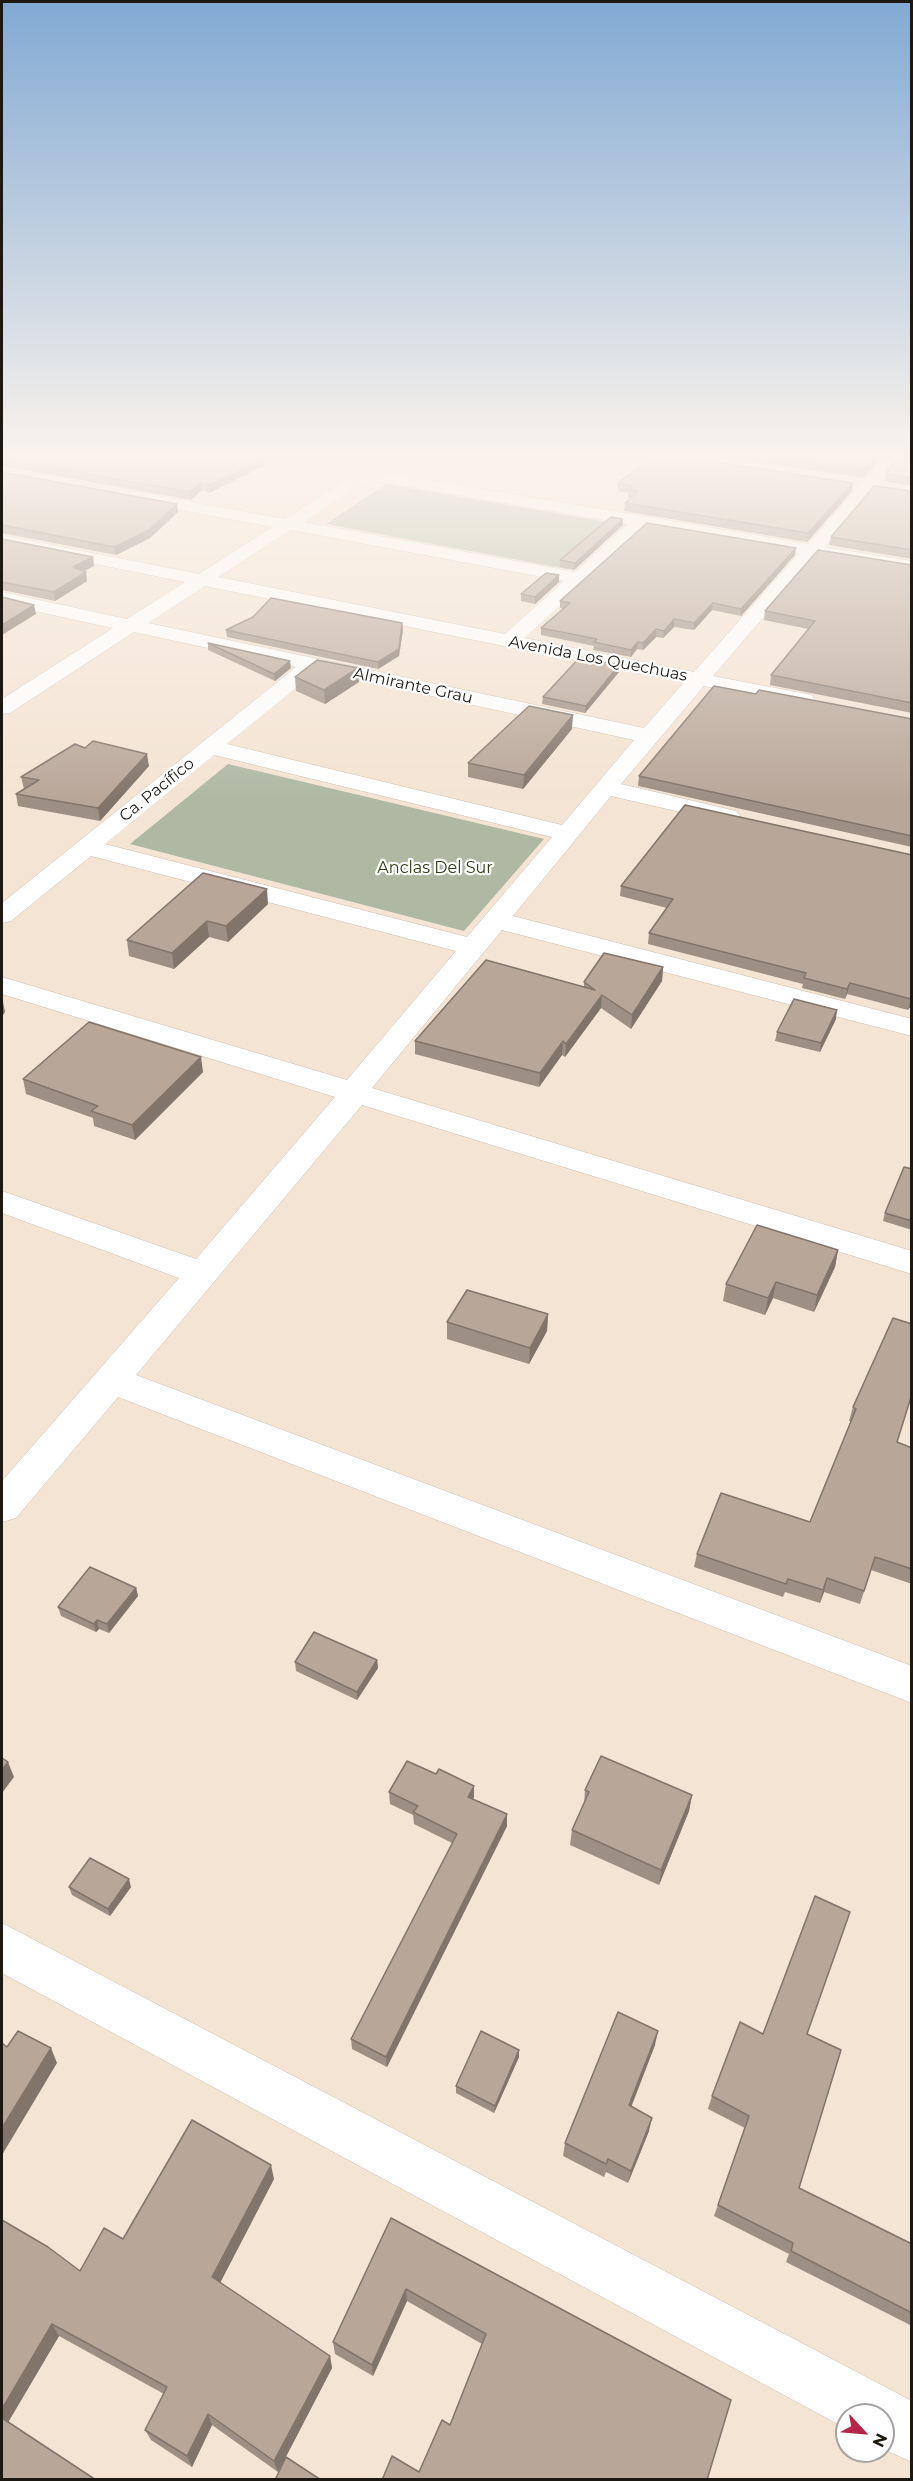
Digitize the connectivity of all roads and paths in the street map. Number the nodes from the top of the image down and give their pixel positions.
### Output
1 (150, 570) edge
2 (217, 570) edge
3 (535, 570) edge
4 (588, 570) edge
5 (793, 570) edge
6 (579, 578) junction
7 (201, 580) junction
8 (2, 598) edge
9 (129, 625) junction
10 (509, 641) junction
11 (313, 664) junction
12 (701, 679) junction
13 (5, 702) edge
14 (829, 705) edge
15 (649, 736) junction
16 (210, 747) junction
17 (606, 788) junction
18 (751, 821) edge
19 (569, 834) junction
20 (86, 846) junction
21 (2, 915) edge
22 (496, 920) junction
23 (474, 947) junction
24 (2, 985) edge
25 (912, 1028) edge
26 (351, 1093) junction
27 (2, 1202) edge
28 (912, 1263) edge
29 (204, 1274) junction
30 (111, 1380) junction
31 (4, 1499) edge
32 (912, 1685) edge
33 (2, 1947) edge
34 (857, 2403) edge
35 (895, 2424) edge
36 (912, 2433) edge

1 - 7 street, Avenida Los Quechuas
2 - 7 street
3 - 6 street
4 - 6 street
5 - 12 street
6 - 10 street
7 - 9 street
7 - 10 street, Avenida Los Quechuas
8 - 9 street, Almirante Grau
9 - 11 street, Almirante Grau
9 - 13 street
10 - 12 street, Avenida Los Quechuas
11 - 15 street, Almirante Grau
11 - 16 street, Ca. Pacífico
12 - 14 street, Avenida Los Quechuas
12 - 15 street
15 - 17 street
16 - 19 street
16 - 20 street, Ca. Pacífico
17 - 18 street
17 - 19 street
19 - 22 street
20 - 21 street, Ca. Pacífico
20 - 23 street
22 - 23 street
22 - 25 street
23 - 26 street
24 - 26 street
26 - 28 street
26 - 29 street
27 - 29 street
29 - 30 street
30 - 31 street
30 - 32 street
33 - 34 street
35 - 36 street

